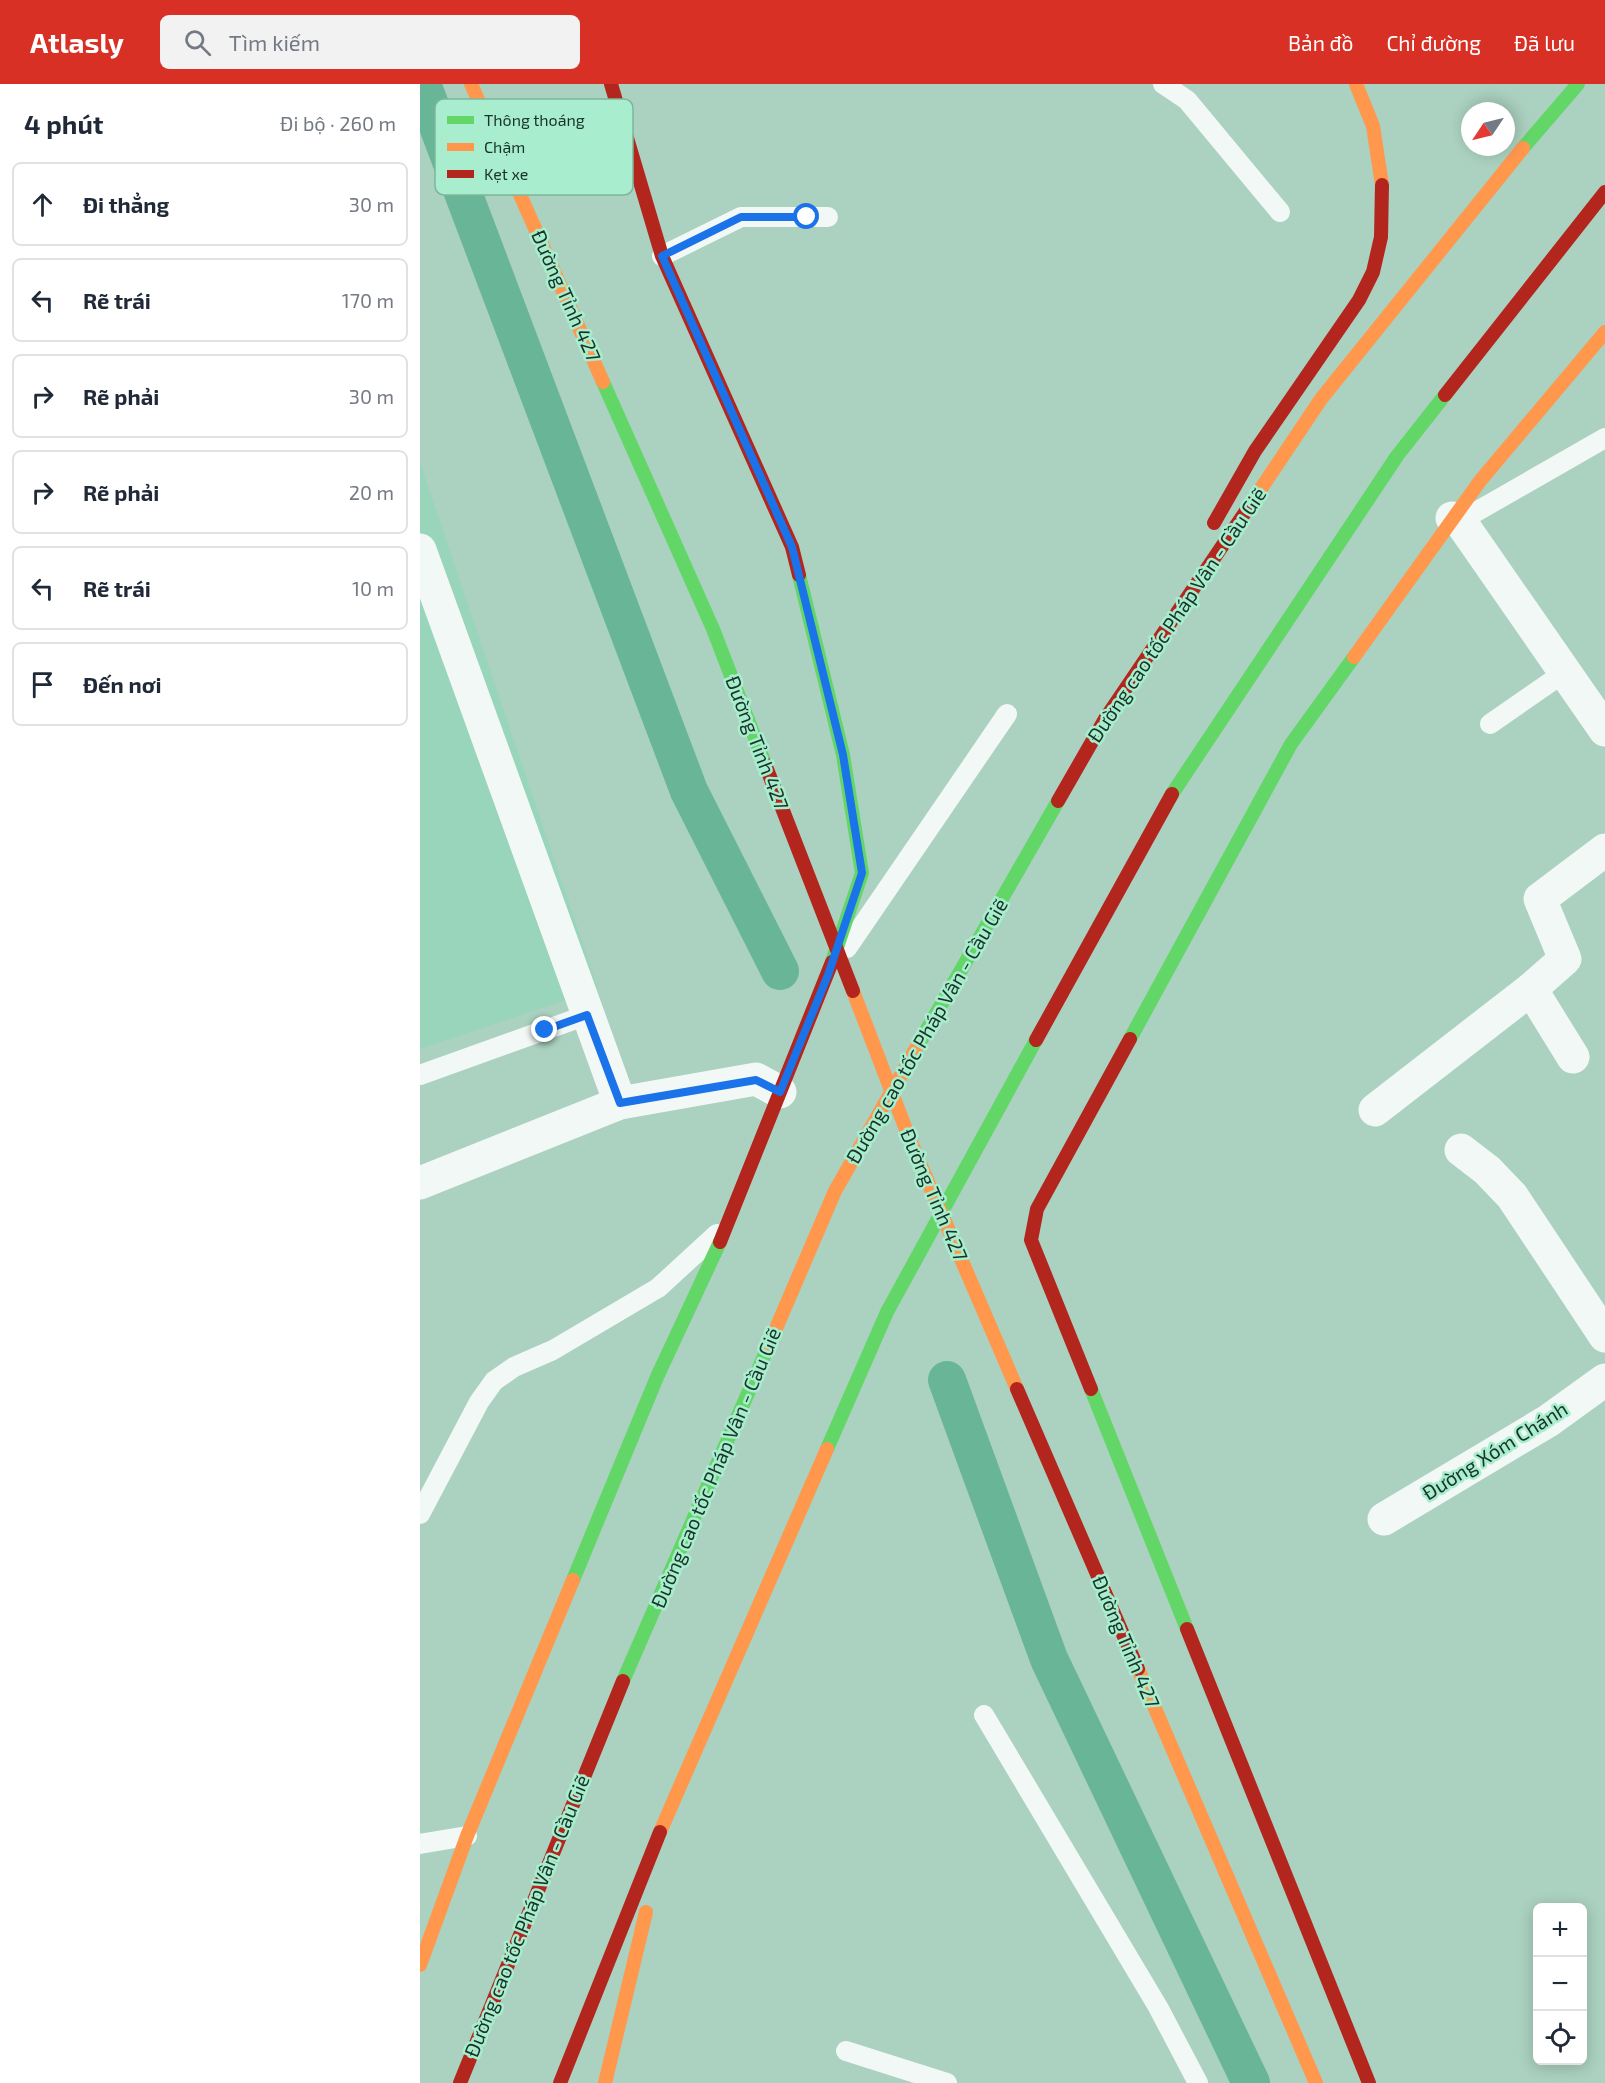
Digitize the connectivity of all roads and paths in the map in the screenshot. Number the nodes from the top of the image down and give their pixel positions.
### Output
1 (471, 84) edge
2 (611, 84) edge
3 (1163, 84) edge
4 (1356, 84) edge
5 (1578, 84) edge
6 (478, 99) edge
7 (615, 99) edge
8 (633, 158) edge
9 (1605, 192) edge
10 (520, 195) edge
11 (1280, 212) dead end
12 (828, 216) dead end
13 (662, 256) junction
14 (1605, 332) edge
15 (1605, 438) edge
16 (1456, 520) junction
17 (1208, 533) dead end
18 (420, 550) edge
19 (1185, 574) dead end
20 (1565, 672) junction
21 (1007, 714) dead end
22 (1105, 719) junction
23 (1490, 724) dead end
24 (1605, 730) edge
25 (1605, 850) edge
26 (828, 975) junction
27 (1531, 989) junction
28 (587, 1015) junction
29 (1573, 1057) dead end
30 (420, 1075) edge
31 (780, 1092) junction
32 (620, 1103) junction
33 (1375, 1110) dead end
34 (1461, 1150) dead end
35 (420, 1183) edge
36 (730, 1221) junction
37 (1605, 1336) edge
38 (1605, 1380) edge
39 (420, 1514) edge
40 (1384, 1520) dead end
41 (984, 1715) dead end
42 (674, 1796) junction
43 (467, 1836) junction
44 (420, 1844) edge
45 (421, 1961) edge
46 (846, 2051) dead end
47 (1313, 2077) edge
48 (460, 2083) edge
49 (560, 2083) edge
50 (605, 2083) edge
51 (947, 2083) edge
52 (1198, 2083) edge
53 (1369, 2083) edge

1 - 6 main road, Đường Tỉnh 427
2 - 7 main road
3 - 11 lane
4 - 17 main road
5 - 22 main road, Đường cao tốc Pháp Vân - Cầu Giẽ
8 - 13 main road
9 - 42 main road
10 - 47 main road, Đường Tỉnh 427
12 - 13 lane
13 - 26 main road
14 - 16 main road
15 - 16 lane
16 - 20 street
16 - 53 main road
18 - 28 street
19 - 22 main road
20 - 23 lane
20 - 24 street
21 - 26 lane
22 - 48 main road, Đường cao tốc Pháp Vân - Cầu Giẽ
25 - 27 street
26 - 31 main road
27 - 29 street
27 - 33 street
28 - 30 lane
28 - 32 street
31 - 32 street
31 - 36 main road
32 - 35 street
34 - 37 street
36 - 39 lane
36 - 43 main road
38 - 40 street, Đường Xóm Chánh
41 - 52 lane
42 - 49 main road
42 - 50 main road
43 - 44 lane
43 - 45 main road
46 - 51 lane

